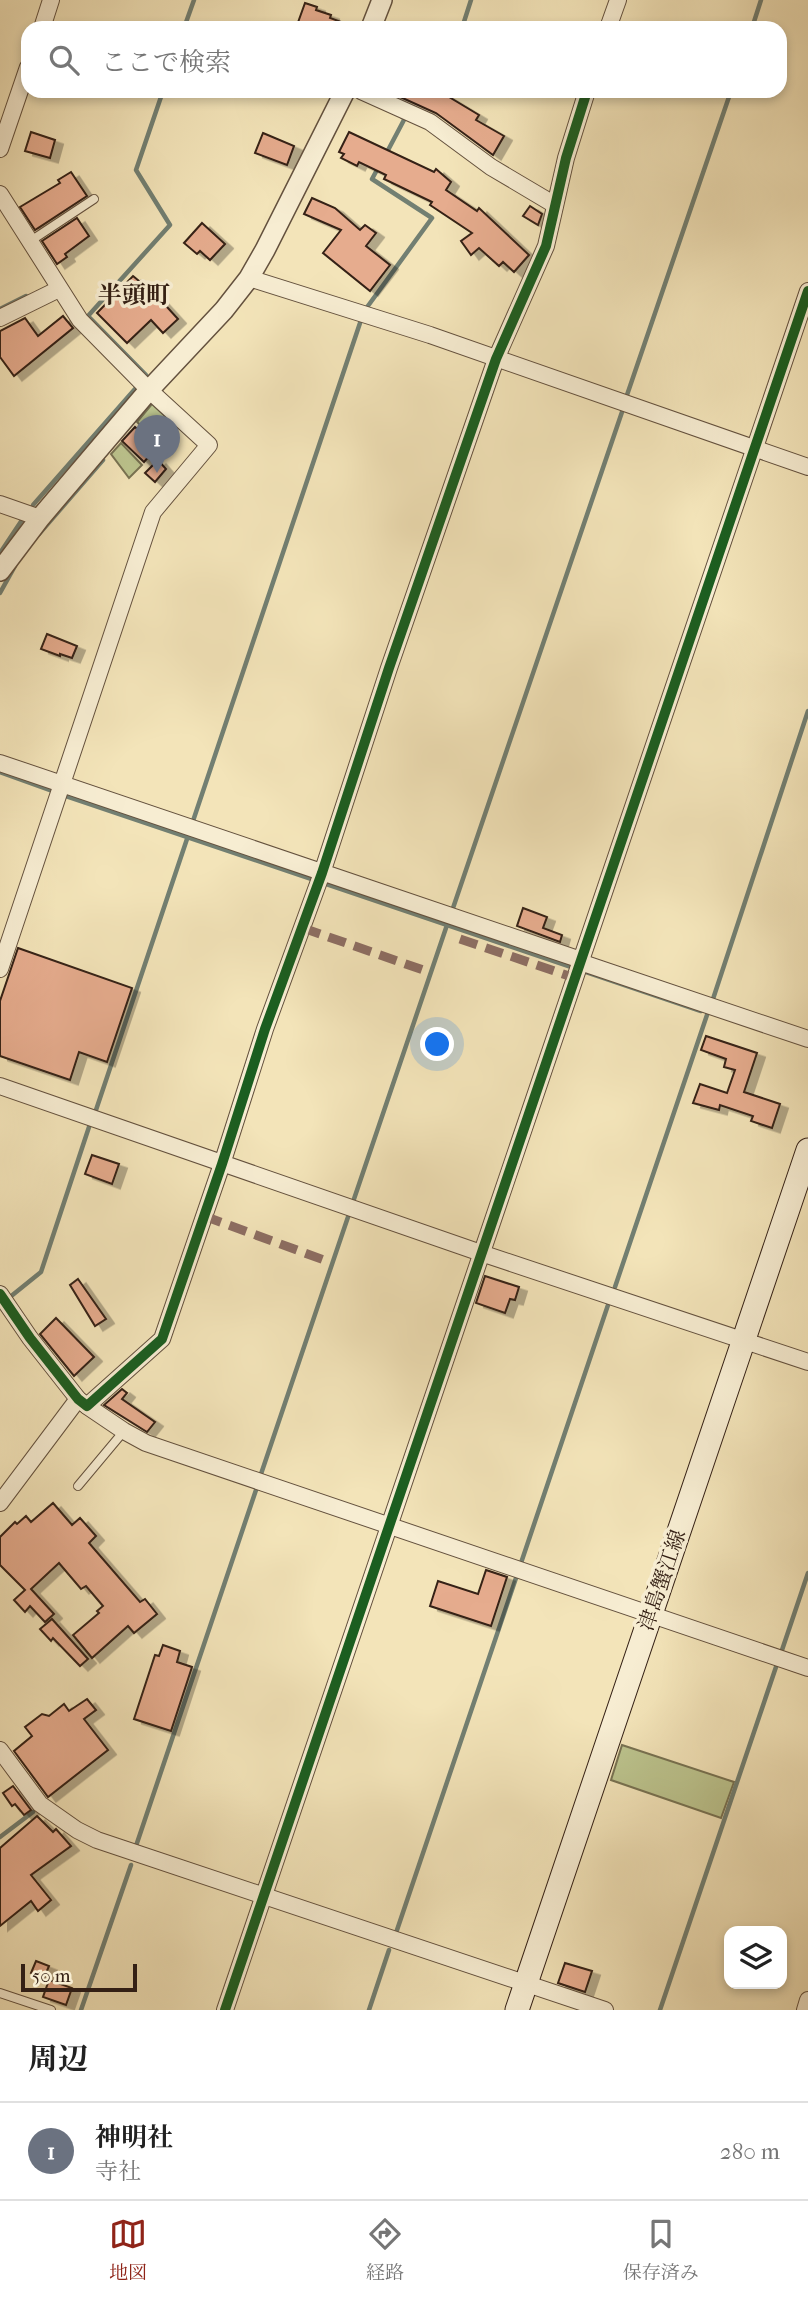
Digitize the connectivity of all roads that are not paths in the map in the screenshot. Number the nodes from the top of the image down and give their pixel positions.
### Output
1 (51, 0) edge
2 (382, 0) edge
3 (618, 0) edge
4 (44, 21) edge
5 (374, 21) edge
6 (610, 21) edge
7 (21, 88) edge
8 (341, 98) edge
9 (377, 98) edge
10 (584, 98) edge
11 (0, 149) edge
12 (0, 194) edge
13 (94, 199) dead end
14 (555, 205) junction
15 (29, 243) junction
16 (248, 278) junction
17 (59, 289) junction
18 (808, 291) edge
19 (0, 318) edge
20 (495, 359) junction
21 (149, 390) junction
22 (755, 449) junction
23 (808, 467) edge
24 (0, 504) edge
25 (40, 518) junction
26 (0, 571) edge
27 (0, 763) edge
28 (59, 791) junction
29 (319, 880) junction
30 (579, 965) junction
31 (0, 969) edge
32 (808, 1039) edge
33 (0, 1086) edge
34 (808, 1150) edge
35 (222, 1164) junction
36 (481, 1253) junction
37 (0, 1294) edge
38 (744, 1340) junction
39 (808, 1362) edge
40 (83, 1403) junction
41 (124, 1432) junction
42 (78, 1486) dead end
43 (0, 1503) edge
44 (388, 1526) junction
45 (650, 1614) junction
46 (808, 1668) edge
47 (0, 1749) edge
48 (264, 1897) junction
49 (526, 1984) junction
50 (0, 1993) edge
51 (808, 2000) edge
52 (51, 2010) edge
53 (225, 2010) edge
54 (517, 2010) edge
55 (606, 2010) edge
56 (805, 2010) edge

1 - 4 street
2 - 5 street
3 - 6 street
7 - 11 street
8 - 16 street
9 - 14 street
10 - 14 street
12 - 15 street
13 - 15 lane
14 - 20 street
15 - 17 street
16 - 20 street
16 - 21 street
17 - 19 street
17 - 21 street
18 - 22 street
20 - 22 street
20 - 29 street
21 - 25 street
21 - 28 street
22 - 23 street
22 - 30 street
24 - 25 street
25 - 26 street
27 - 28 street
28 - 29 street
28 - 31 street
29 - 30 street
29 - 35 street
30 - 32 street
30 - 36 street
33 - 35 street
34 - 38 main road, 津島蟹江線
35 - 36 street
35 - 40 street
36 - 38 street
36 - 44 street
37 - 40 street
38 - 39 street
38 - 45 main road, 津島蟹江線
40 - 41 street
40 - 43 street
41 - 42 lane
41 - 44 street
44 - 45 street
44 - 48 street
45 - 46 street
45 - 49 main road, 津島蟹江線
47 - 48 street
48 - 49 street
48 - 53 street
49 - 54 main road, 津島蟹江線
49 - 55 street
50 - 52 lane
51 - 56 street

